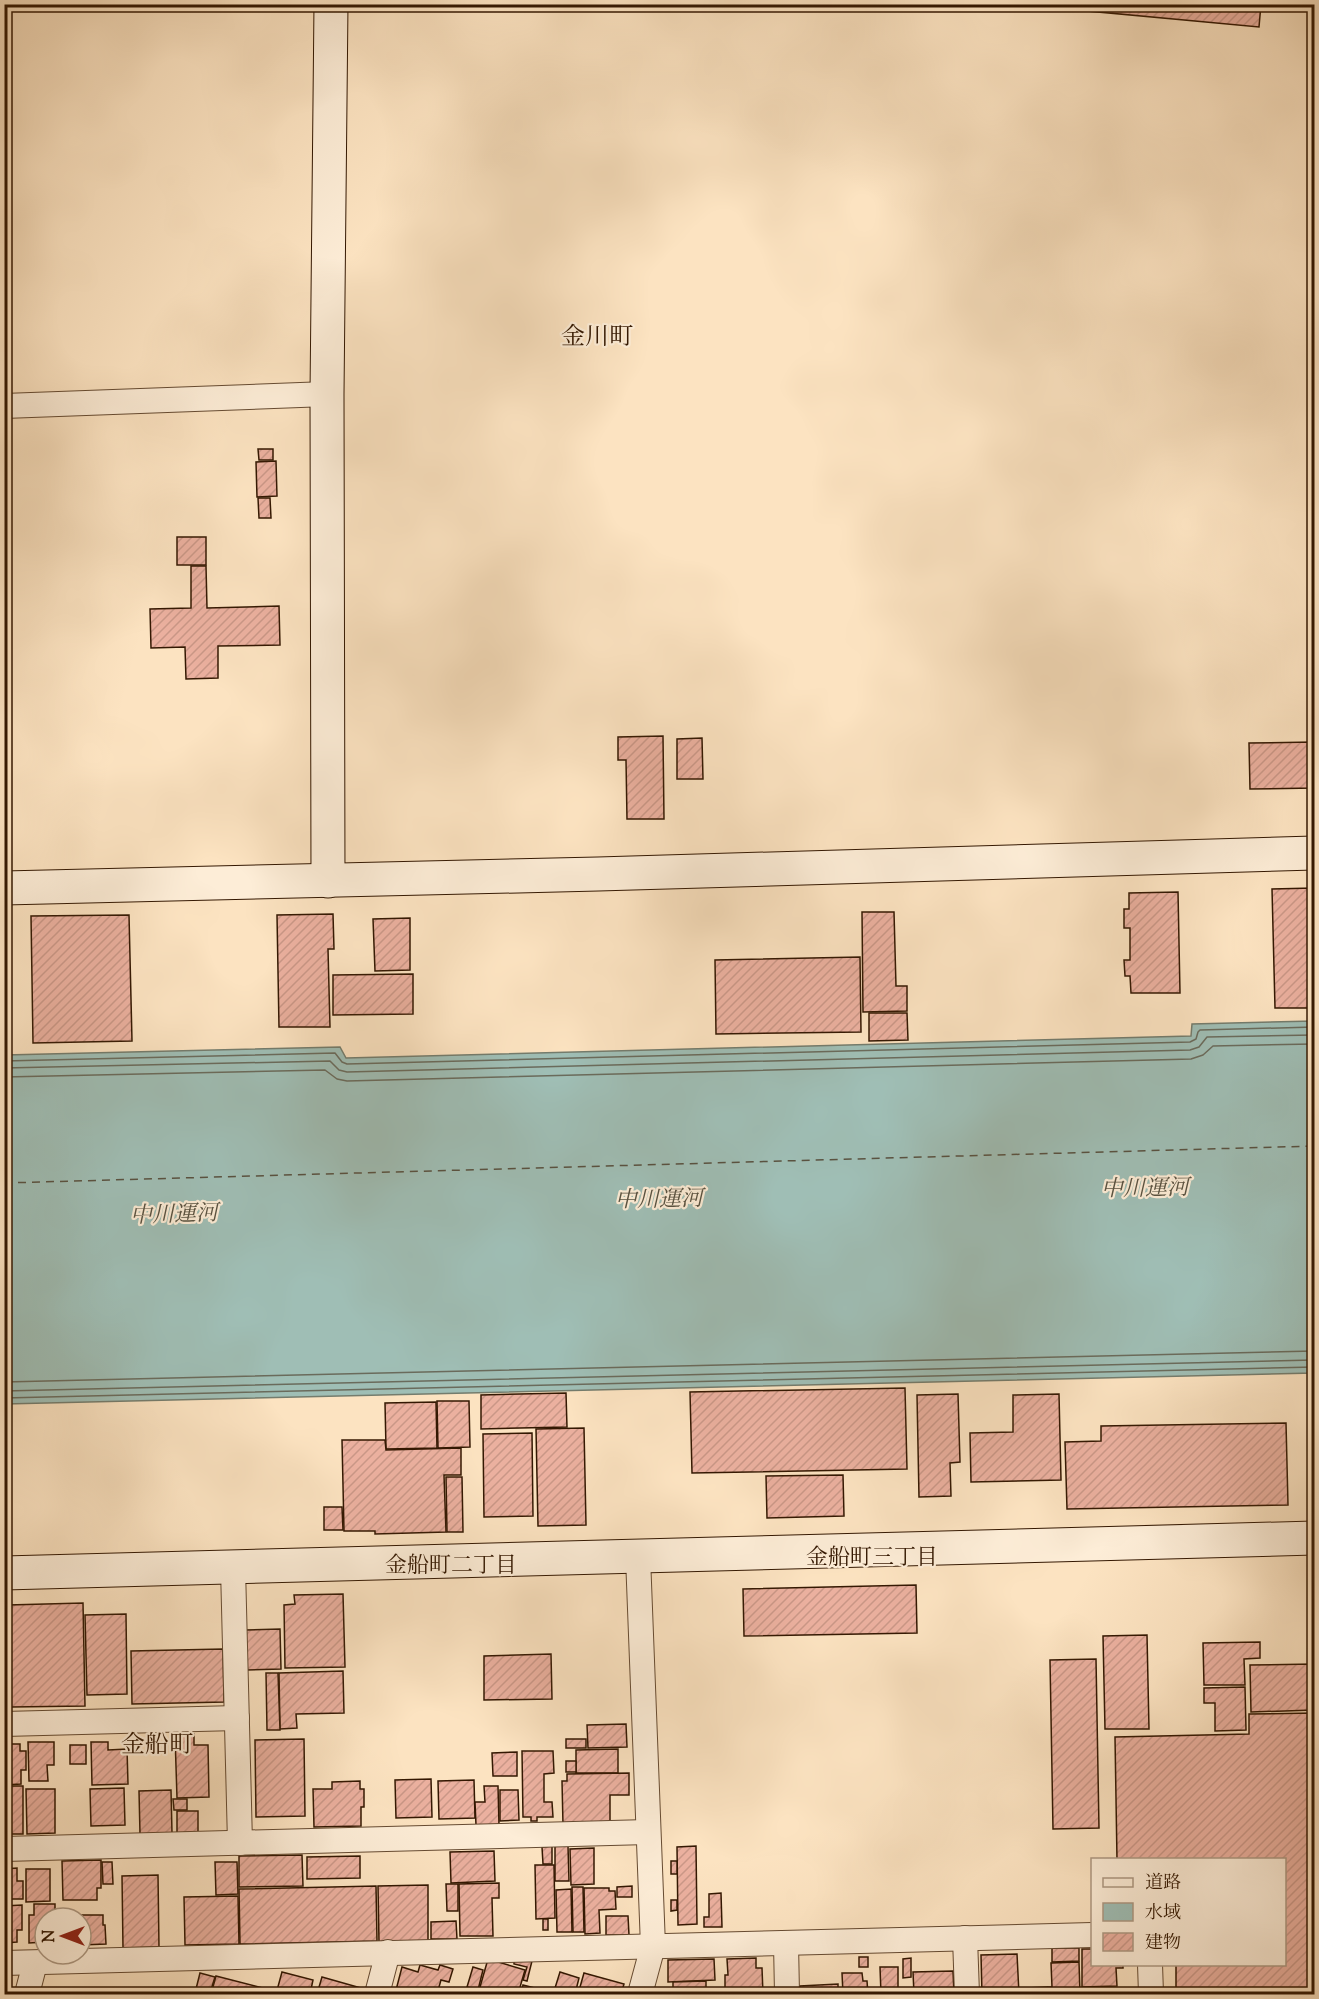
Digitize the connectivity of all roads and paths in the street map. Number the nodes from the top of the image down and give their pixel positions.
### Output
1 (331, 4) edge
2 (327, 394) junction
3 (4, 406) edge
4 (1314, 853) edge
5 (328, 881) junction
6 (4, 888) edge
7 (1314, 1538) edge
8 (638, 1557) junction
9 (233, 1568) junction
10 (4, 1573) edge
11 (237, 1718) junction
12 (4, 1724) edge
13 (648, 1832) junction
14 (240, 1843) junction
15 (4, 1849) edge
16 (1091, 1935) edge
17 (965, 1938) junction
18 (786, 1943) junction
19 (653, 1946) junction
20 (388, 1952) junction
21 (93, 1961) edge
22 (4, 1963) edge
23 (33, 1963) edge
24 (34, 1966) edge
25 (1150, 1966) edge
26 (27, 1995) edge
27 (377, 1995) edge
28 (640, 1995) edge
29 (787, 1995) edge
30 (967, 1995) edge
31 (1151, 1995) edge

1 - 2 street
2 - 3 street
2 - 5 street
4 - 5 street
5 - 6 street
7 - 8 street
8 - 9 street
8 - 13 street
9 - 10 street
9 - 11 street
11 - 12 street
11 - 14 street
13 - 14 street
13 - 19 street
14 - 15 street
16 - 17 street
17 - 18 street
17 - 30 street
18 - 19 street
18 - 29 street
19 - 20 street
19 - 28 street
20 - 21 street
20 - 27 street
22 - 23 street
24 - 26 street
25 - 31 street

